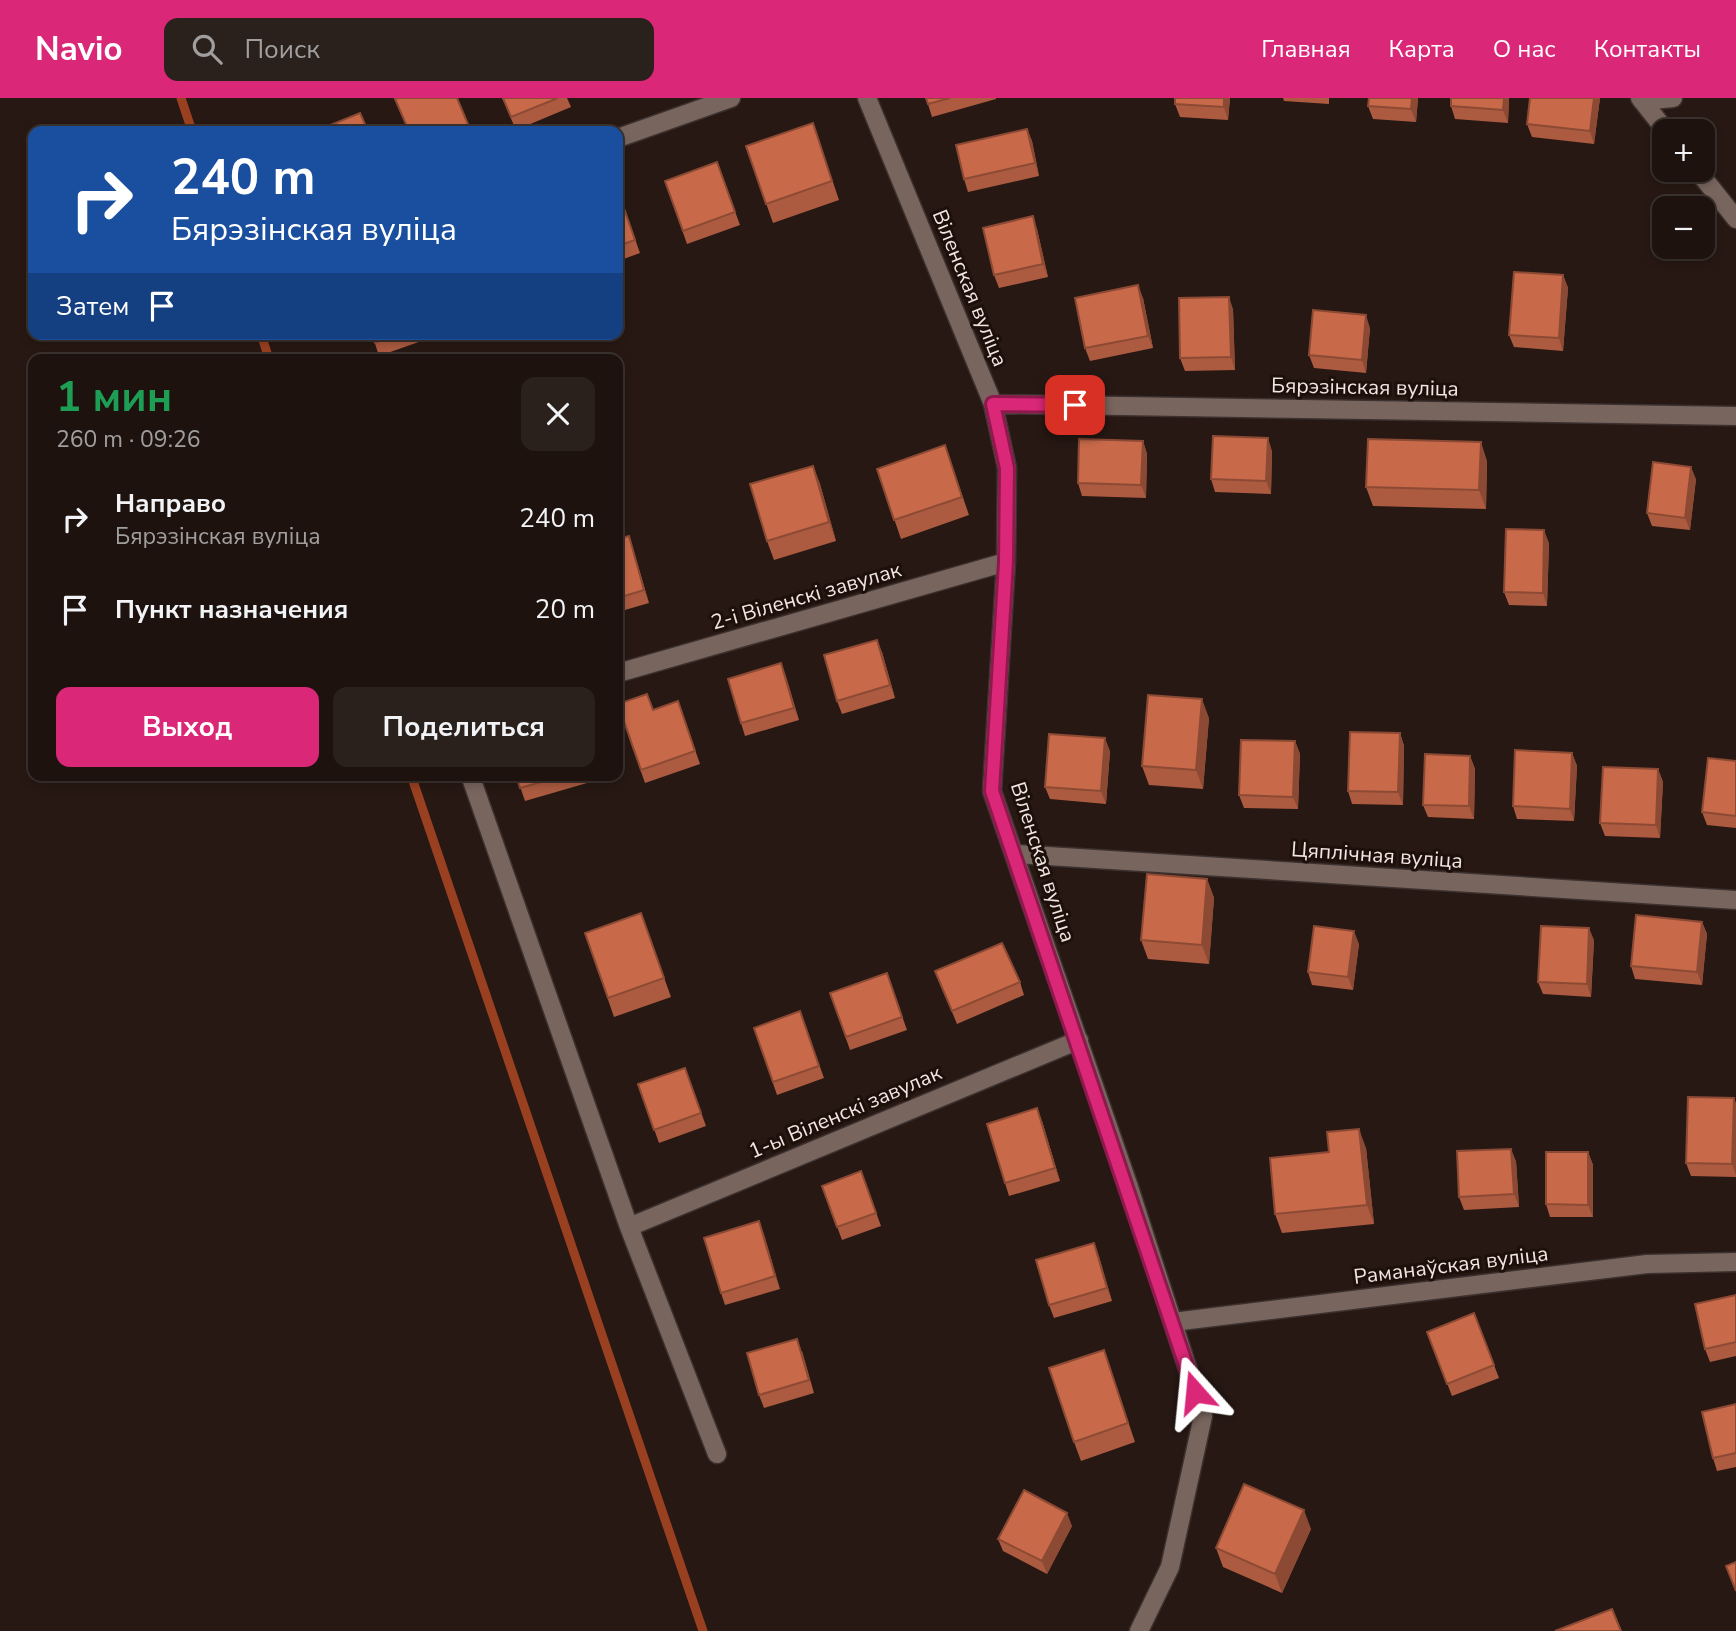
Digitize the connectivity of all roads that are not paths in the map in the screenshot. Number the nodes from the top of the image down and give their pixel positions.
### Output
1 (731, 98) edge
2 (867, 98) edge
3 (1673, 98) edge
4 (1641, 99) edge
5 (1657, 119) edge
6 (623, 136) edge
7 (1707, 182) edge
8 (1736, 219) edge
9 (993, 404) junction
10 (1736, 416) edge
11 (1006, 562) junction
12 (623, 672) edge
13 (472, 781) edge
14 (1016, 854) junction
15 (1736, 900) edge
16 (1079, 1040) junction
17 (629, 1227) junction
18 (1736, 1262) edge
19 (1173, 1322) junction
20 (717, 1454) dead end
21 (1139, 1631) edge

1 - 6 street
2 - 9 street, Віленская вуліца
3 - 4 street
4 - 5 street
7 - 8 street
9 - 10 street, Бярэзінская вуліца
9 - 11 street, Віленская вуліца
11 - 12 street, 2-і Віленскі завулак
11 - 14 street, Віленская вуліца
13 - 17 street
14 - 15 street, Цяплічная вуліца
14 - 16 street, Віленская вуліца
16 - 17 street, 1-ы Віленскі завулак
16 - 19 street, Віленская вуліца
17 - 20 street
18 - 19 street, Раманаўская вуліца
19 - 21 street, Віленская вуліца

